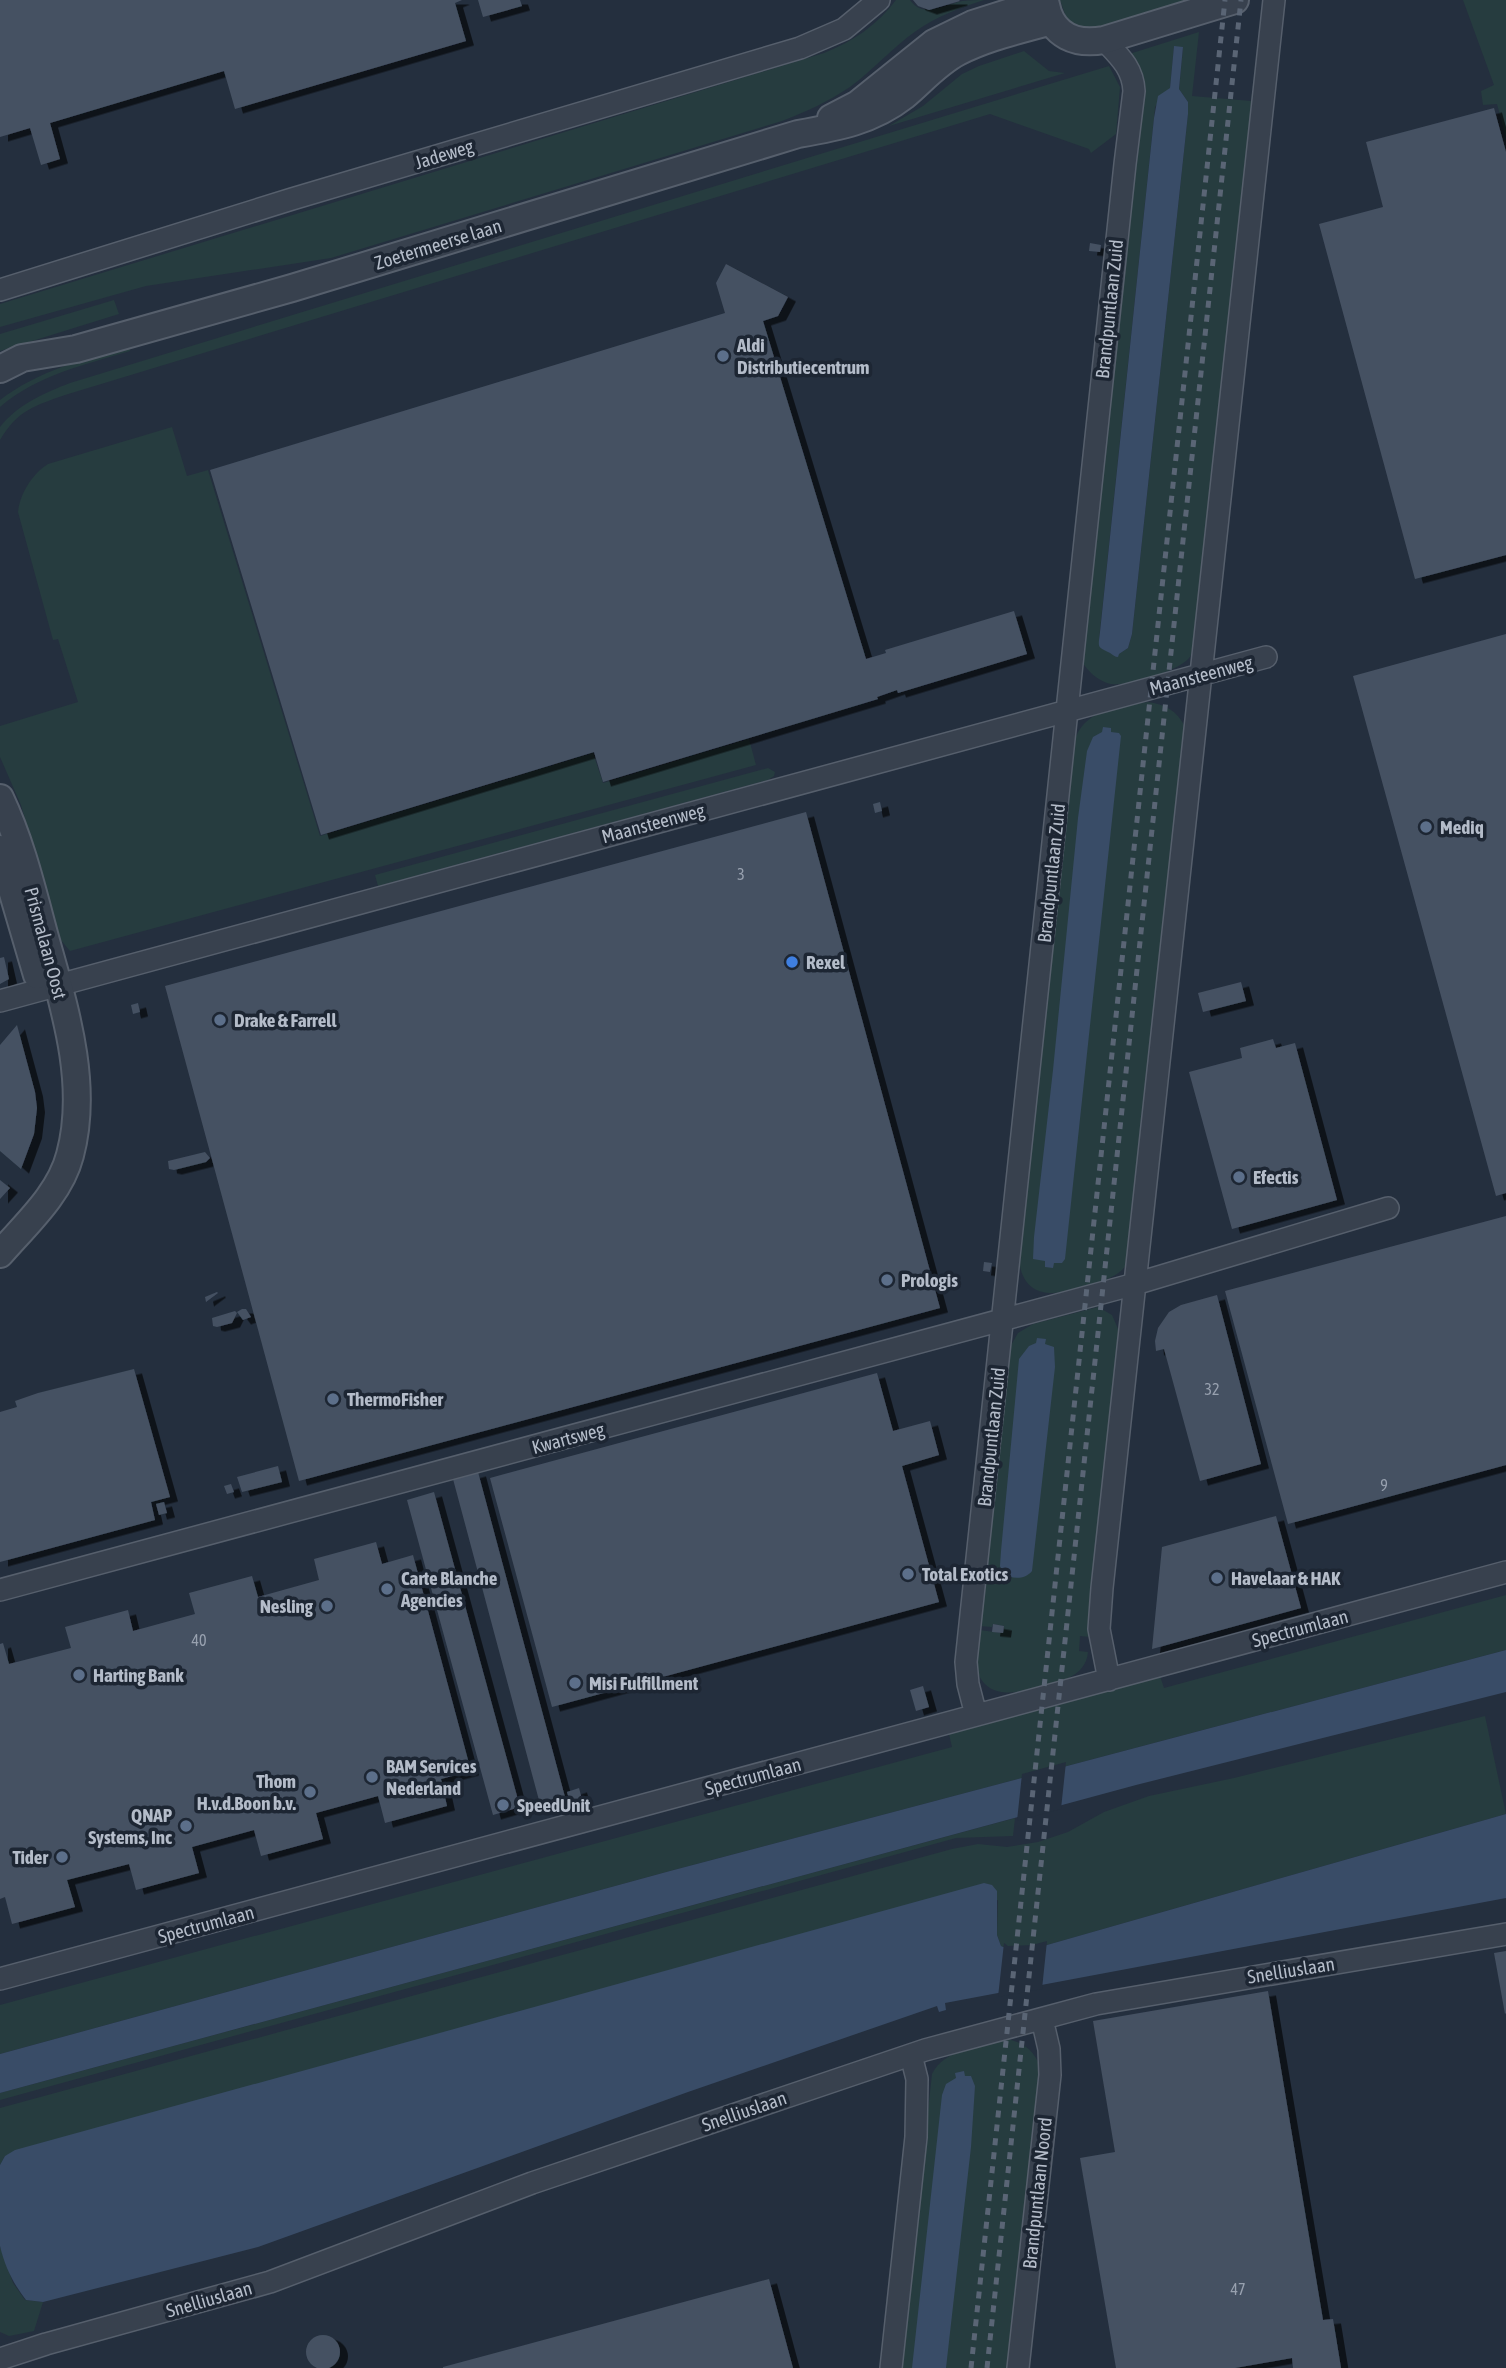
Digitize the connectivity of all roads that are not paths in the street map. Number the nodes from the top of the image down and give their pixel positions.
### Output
1 (878, 0) edge
2 (1235, 0) edge
3 (1274, 0) edge
4 (1047, 7) edge
5 (1104, 40) junction
6 (0, 290) edge
7 (76, 349) junction
8 (0, 369) edge
9 (0, 388) edge
10 (1266, 657) dead end
11 (1200, 675) junction
12 (1068, 710) junction
13 (0, 798) edge
14 (0, 849) edge
15 (49, 988) junction
16 (0, 1001) edge
17 (1388, 1208) dead end
18 (0, 1254) edge
19 (1135, 1284) junction
20 (1004, 1321) junction
21 (1506, 1572) edge
22 (0, 1590) edge
23 (1109, 1680) junction
24 (976, 1715) junction
25 (1506, 1934) edge
26 (0, 1979) edge
27 (1042, 2019) junction
28 (911, 2055) junction
29 (0, 2359) edge
30 (891, 2368) edge
31 (1018, 2368) edge

1 - 6 street, Jadeweg
2 - 5 street
3 - 11 street
4 - 5 street
4 - 7 street, Zoetermeerse laan
5 - 12 street, Brandpuntlaan Zuid
7 - 8 street, Zoetermeerse laan
7 - 9 street, Zoetermeerse laan
10 - 11 street, Maansteenweg
11 - 12 street, Maansteenweg
11 - 19 street
12 - 15 street, Maansteenweg
12 - 20 street, Brandpuntlaan Zuid
13 - 15 street, Prismalaan Oost
14 - 15 street, Prismalaan Oost
15 - 16 street, Maansteenweg
15 - 18 street, Prismalaan Oost
17 - 19 street, Kwartsweg
19 - 20 street, Kwartsweg
19 - 23 street
20 - 22 street, Kwartsweg
20 - 24 street, Brandpuntlaan Zuid
21 - 23 street, Spectrumlaan
23 - 24 street, Spectrumlaan
24 - 26 street, Spectrumlaan
25 - 27 street, Snelliuslaan
27 - 28 street, Snelliuslaan
27 - 31 street, Brandpuntlaan Noord
28 - 29 street, Snelliuslaan
28 - 30 street

